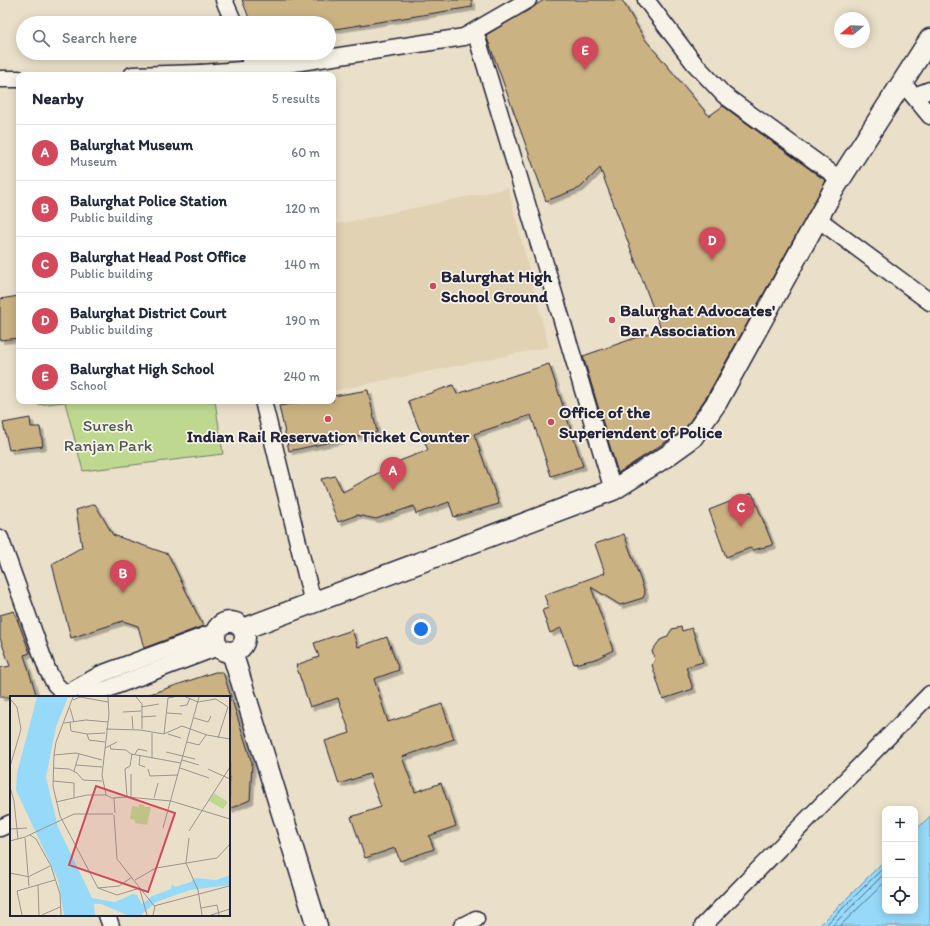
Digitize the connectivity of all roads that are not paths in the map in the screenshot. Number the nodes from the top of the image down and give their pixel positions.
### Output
1 (224, 0) edge
2 (528, 0) edge
3 (646, 0) edge
4 (231, 16) edge
5 (474, 31) junction
6 (930, 39) edge
7 (336, 57) edge
8 (250, 60) edge
9 (316, 60) edge
10 (255, 69) junction
11 (223, 72) edge
12 (0, 79) edge
13 (16, 79) edge
14 (908, 89) junction
15 (930, 90) edge
16 (930, 116) edge
17 (842, 180) junction
18 (818, 220) junction
19 (930, 302) edge
20 (264, 404) edge
21 (614, 490) junction
22 (0, 538) edge
23 (3, 559) edge
24 (313, 603) junction
25 (243, 629) junction
26 (222, 644) junction
27 (930, 694) edge
28 (67, 695) edge
29 (89, 696) edge
30 (10, 823) edge
31 (0, 828) edge
32 (107, 916) edge
33 (476, 919) dead end
34 (111, 926) edge
35 (317, 926) edge
36 (462, 926) edge
37 (703, 926) edge

1 - 4 street
2 - 5 street
3 - 17 street
5 - 7 street
5 - 21 street
6 - 14 main road
8 - 10 street
9 - 10 street
10 - 11 street
12 - 13 street
14 - 15 street
14 - 16 street
14 - 17 main road
17 - 18 main road
18 - 19 street
18 - 21 main road
20 - 24 street
21 - 24 main road
22 - 23 street
23 - 28 street
24 - 25 main road
25 - 26 main road
25 - 26 main road
26 - 28 street
26 - 29 street
26 - 35 main road
27 - 37 street
30 - 31 street
32 - 34 street
33 - 36 street

